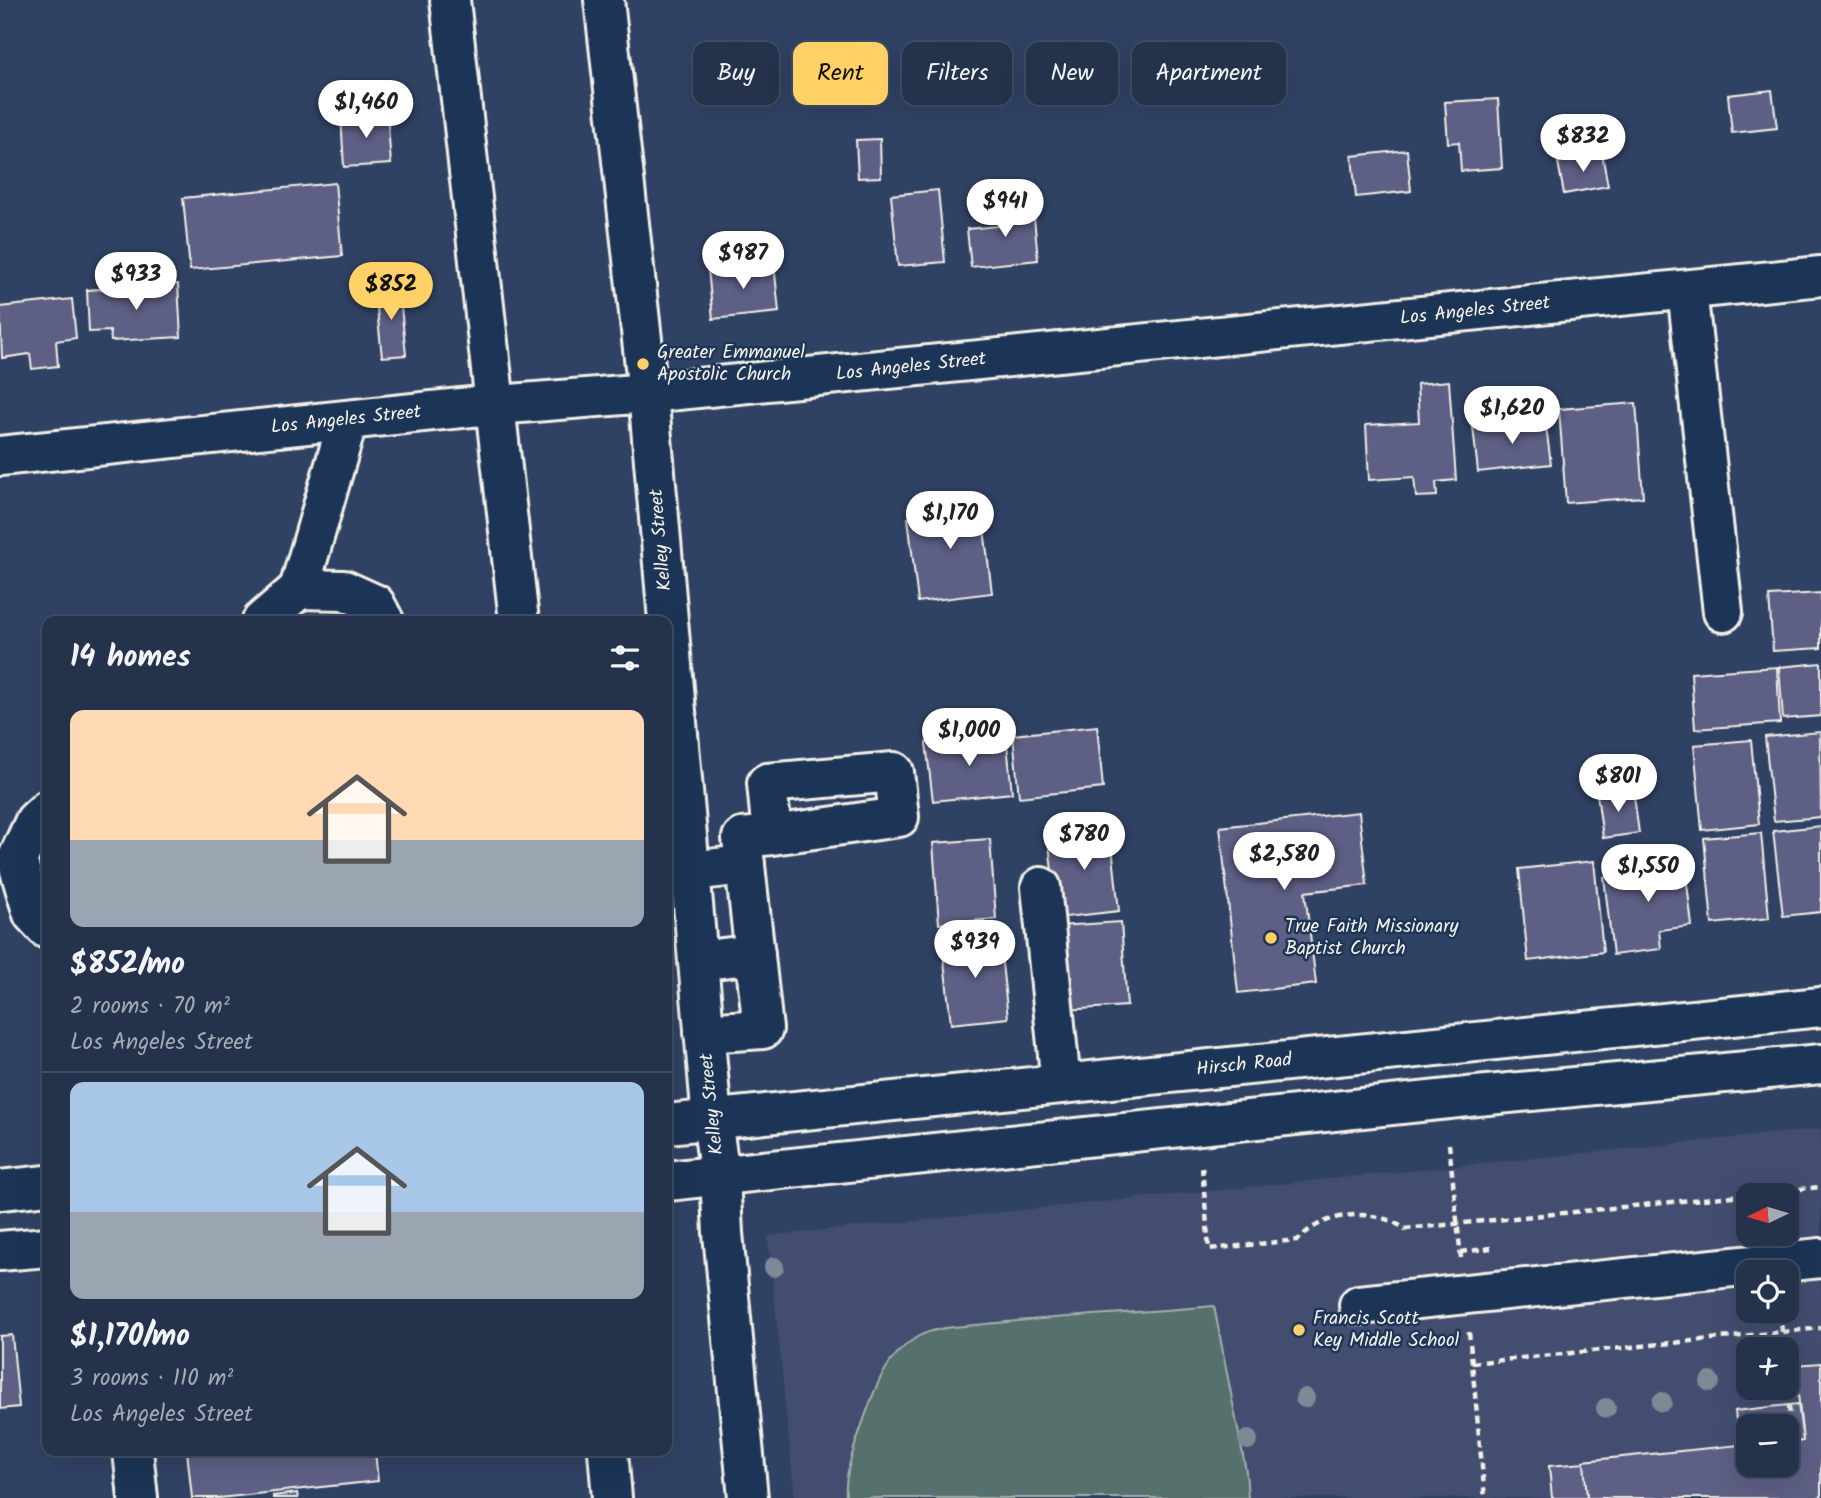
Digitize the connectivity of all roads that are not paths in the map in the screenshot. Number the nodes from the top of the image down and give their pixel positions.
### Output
1 (450, 0) edge
2 (604, 0) edge
3 (1821, 276) edge
4 (1687, 290) junction
5 (648, 393) junction
6 (494, 405) junction
7 (348, 420) junction
8 (0, 456) edge
9 (299, 589) junction
10 (1723, 612) dead end
11 (268, 616) edge
12 (381, 616) edge
13 (511, 616) edge
14 (668, 616) edge
15 (672, 666) edge
16 (42, 814) edge
17 (772, 835) dead end
18 (745, 865) junction
19 (690, 871) junction
20 (1041, 887) dead end
21 (42, 924) edge
22 (755, 954) junction
23 (698, 961) junction
24 (1821, 1007) edge
25 (704, 1033) junction
26 (1346, 1054) junction
27 (1821, 1064) edge
28 (1061, 1084) junction
29 (1350, 1109) junction
30 (712, 1120) junction
31 (672, 1124) edge
32 (720, 1176) junction
33 (672, 1181) edge
34 (42, 1186) edge
35 (0, 1190) edge
36 (42, 1247) edge
37 (0, 1251) edge
38 (1821, 1258) edge
39 (1359, 1305) dead end
40 (134, 1456) edge
41 (608, 1456) edge
42 (138, 1498) edge
43 (612, 1498) edge
44 (748, 1498) edge

1 - 6 main road
2 - 5 main road, Kelley Street
3 - 4 main road, Los Angeles Street
4 - 5 main road, Los Angeles Street
4 - 10 main road
5 - 6 main road, Los Angeles Street
5 - 14 main road, Kelley Street
6 - 7 main road, Los Angeles Street
6 - 13 main road
7 - 8 main road, Los Angeles Street
7 - 9 main road
9 - 11 main road
9 - 12 main road
15 - 19 main road, Kelley Street
16 - 21 main road
17 - 18 main road
18 - 19 main road
18 - 22 main road
19 - 23 main road, Kelley Street
20 - 28 main road
22 - 23 main road
22 - 25 main road
23 - 25 main road, Kelley Street
24 - 26 main road, Hirsch Road
25 - 30 main road, Kelley Street
26 - 28 main road, Hirsch Road
26 - 29 main road
27 - 29 main road
28 - 30 main road, Hirsch Road
29 - 32 main road
30 - 31 main road, Hirsch Road
30 - 32 main road, Kelley Street
32 - 33 main road
32 - 44 main road, Kelley Street
34 - 35 main road
36 - 37 main road
38 - 39 main road
40 - 42 main road
41 - 43 main road

